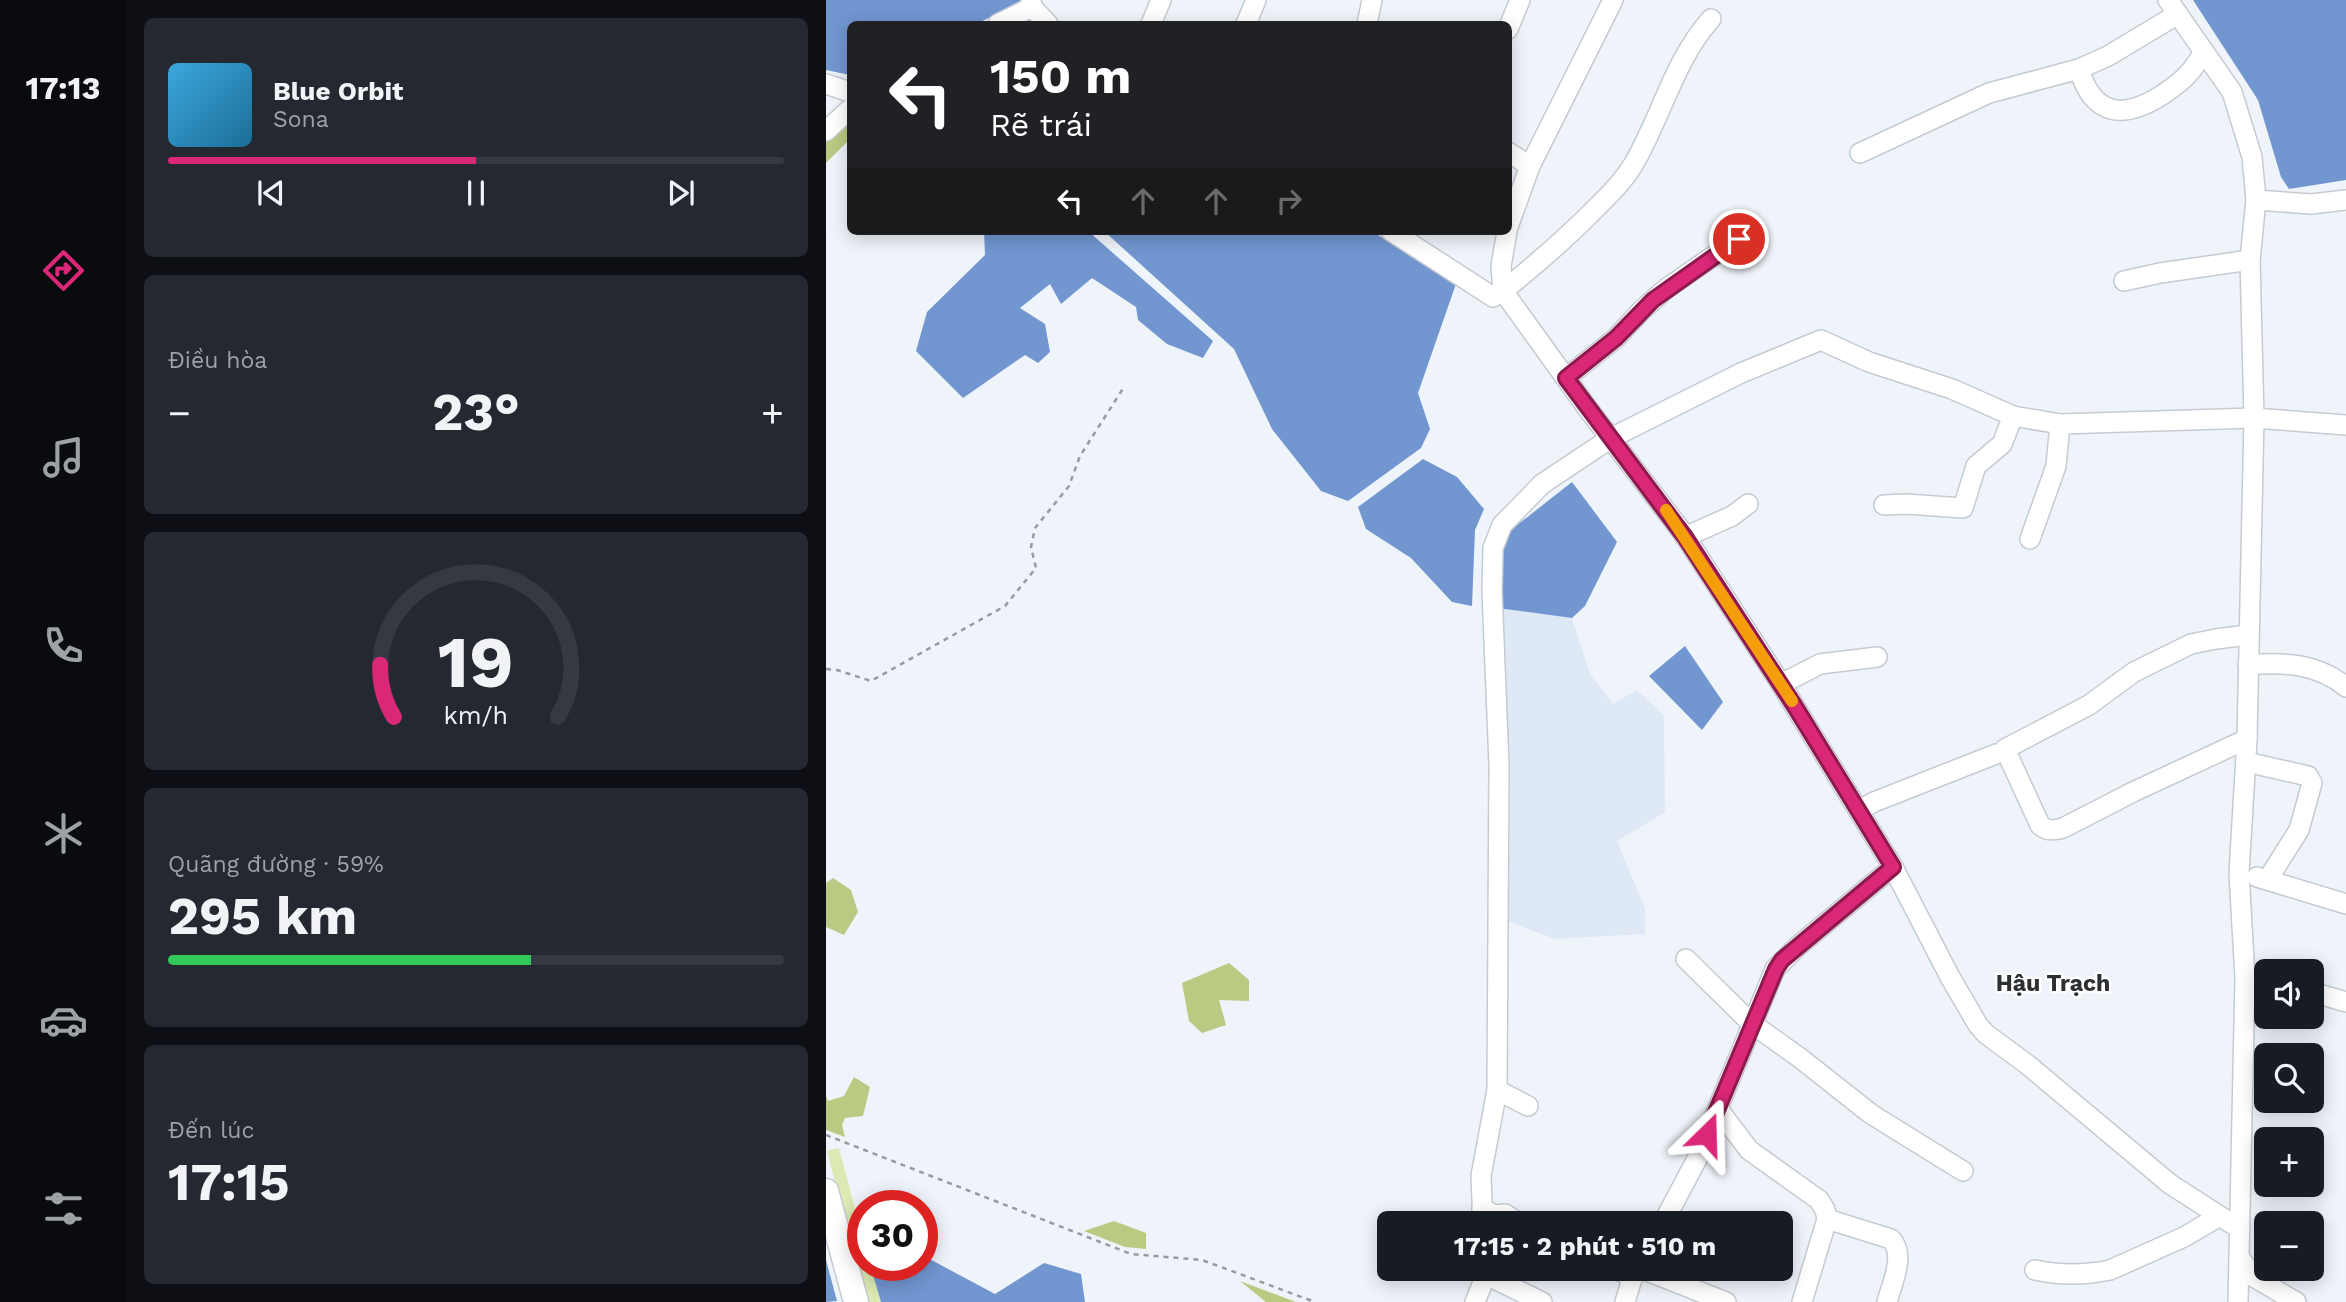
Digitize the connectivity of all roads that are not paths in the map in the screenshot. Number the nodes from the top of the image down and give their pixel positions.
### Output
1 (1161, 0) edge
2 (1256, 0) edge
3 (1372, 0) edge
4 (1520, 0) edge
5 (1614, 0) edge
6 (1031, 3) edge
7 (2173, 7) edge
8 (1711, 19) dead end
9 (1003, 21) edge
10 (1046, 21) edge
11 (1151, 21) edge
12 (1247, 21) edge
13 (1368, 21) edge
14 (1511, 21) edge
15 (2204, 52) junction
16 (2079, 69) junction
17 (826, 84) edge
18 (847, 91) edge
19 (847, 112) edge
20 (826, 131) edge
21 (1860, 153) dead end
22 (1512, 155) edge
23 (1530, 166) junction
24 (2256, 200) junction
25 (2346, 200) edge
26 (1512, 218) edge
27 (1754, 228) dead end
28 (1397, 235) edge
29 (1507, 235) edge
30 (2250, 260) junction
31 (2124, 281) dead end
32 (1503, 291) junction
33 (1566, 378) junction
34 (2013, 416) junction
35 (2254, 418) junction
36 (2060, 424) junction
37 (2346, 425) edge
38 (1611, 438) junction
39 (1748, 504) dead end
40 (1884, 505) dead end
41 (1685, 537) junction
42 (2030, 539) dead end
43 (2248, 635) junction
44 (1877, 657) dead end
45 (2248, 665) junction
46 (1781, 684) junction
47 (2346, 687) edge
48 (2247, 738) junction
49 (1996, 754) dead end
50 (2246, 762) junction
51 (1860, 810) junction
52 (1893, 867) junction
53 (2239, 873) junction
54 (2268, 880) junction
55 (2346, 904) edge
56 (1686, 959) dead end
57 (2245, 978) junction
58 (2254, 979) edge
59 (2324, 996) edge
60 (2346, 1002) edge
61 (1751, 1023) junction
62 (1497, 1090) junction
63 (1528, 1106) dead end
64 (1718, 1109) junction
65 (1963, 1171) dead end
66 (826, 1191) edge
67 (1483, 1211) edge
68 (1670, 1211) edge
69 (2218, 1217) junction
70 (1827, 1219) junction
71 (2240, 1229) junction
72 (2239, 1257) junction
73 (2035, 1269) dead end
74 (1482, 1281) edge
75 (1502, 1281) edge
76 (1629, 1281) edge
77 (1662, 1281) edge
78 (856, 1302) edge
79 (1475, 1302) edge
80 (1542, 1302) edge
81 (1625, 1302) edge
82 (1726, 1302) edge
83 (1802, 1302) edge
84 (1887, 1302) edge
85 (2238, 1302) edge
86 (2296, 1302) edge

1 - 11 street
2 - 12 street
3 - 13 street
4 - 14 street
5 - 23 street
6 - 9 street
6 - 10 street
7 - 15 street
7 - 16 street
8 - 32 street
15 - 16 street
15 - 24 street
16 - 21 street
17 - 18 street
19 - 20 street
22 - 23 street
23 - 26 street
24 - 25 street
24 - 30 street
27 - 33 street
28 - 32 street
29 - 32 street
30 - 31 street
30 - 35 street
32 - 33 street
33 - 38 street
34 - 36 street
34 - 38 street
34 - 40 street
35 - 36 street
35 - 37 street
35 - 43 street
36 - 42 street
38 - 41 street
38 - 62 street
39 - 41 street
41 - 46 street
43 - 45 street
43 - 48 street
44 - 46 street
45 - 47 street
45 - 48 street
46 - 51 street
48 - 50 street
49 - 51 street
50 - 53 street
50 - 54 street
51 - 52 street
52 - 61 street
52 - 69 street
53 - 54 street
53 - 57 street
54 - 55 street
56 - 61 street
57 - 58 street
57 - 71 street
59 - 60 street
61 - 64 street
61 - 65 street
62 - 63 street
62 - 67 street
64 - 68 street
64 - 70 street
66 - 78 main road
69 - 71 street
69 - 73 street
70 - 83 street
70 - 84 street
71 - 72 street
72 - 85 street
72 - 86 street
74 - 79 street
75 - 80 street
76 - 81 street
77 - 82 street

